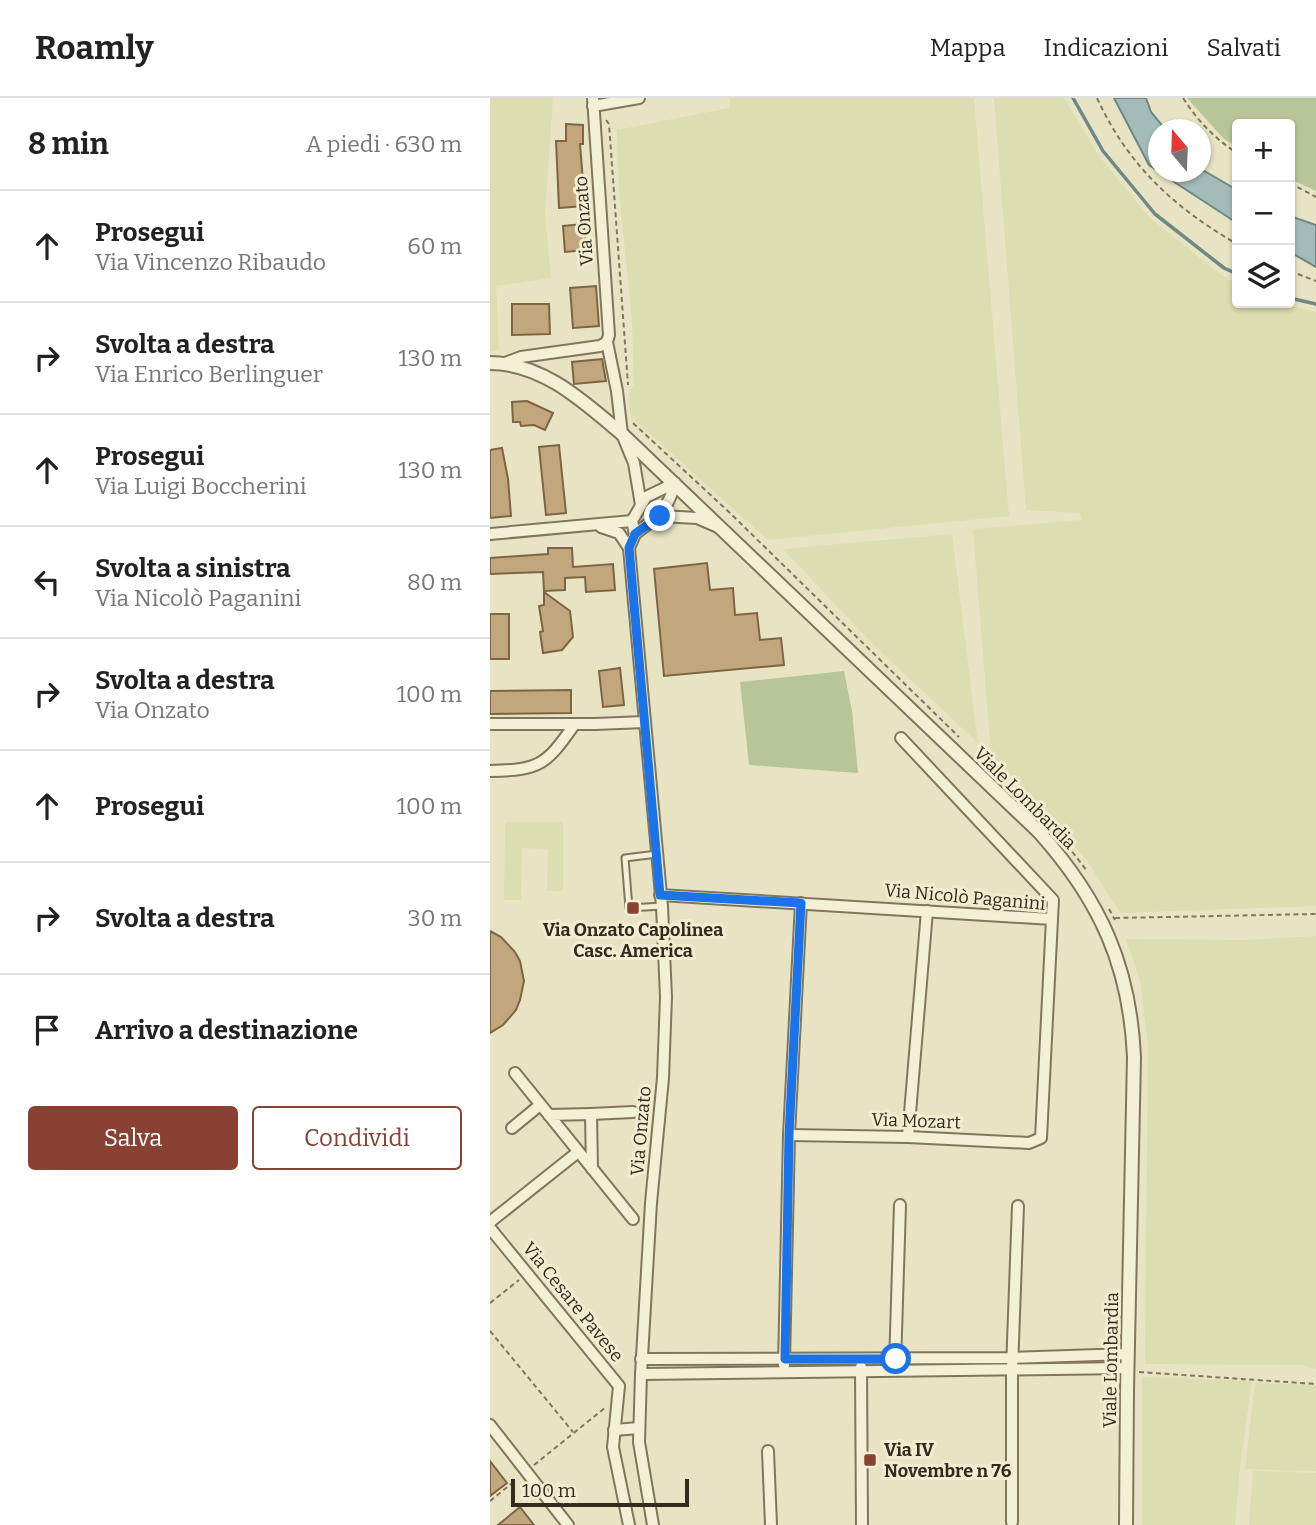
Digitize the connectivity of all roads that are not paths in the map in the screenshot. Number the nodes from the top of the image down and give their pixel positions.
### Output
1 (639, 98) edge
2 (593, 102) edge
3 (607, 342) junction
4 (490, 363) edge
5 (505, 363) junction
6 (622, 435) junction
7 (675, 484) junction
8 (641, 505) junction
9 (660, 516) junction
10 (632, 521) junction
11 (598, 526) junction
12 (722, 529) junction
13 (490, 534) edge
14 (635, 534) junction
15 (629, 548) junction
16 (645, 722) junction
17 (490, 724) edge
18 (574, 724) junction
19 (901, 738) dead end
20 (490, 771) edge
21 (657, 854) junction
22 (661, 901) junction
23 (801, 903) junction
24 (927, 911) junction
25 (1052, 919) junction
26 (515, 1073) dead end
27 (540, 1105) junction
28 (633, 1112) dead end
29 (590, 1114) junction
30 (548, 1115) junction
31 (512, 1128) dead end
32 (789, 1135) junction
33 (908, 1137) junction
34 (1041, 1138) joint
35 (578, 1152) junction
36 (592, 1169) junction
37 (900, 1205) dead end
38 (1018, 1206) dead end
39 (633, 1219) dead end
40 (490, 1222) edge
41 (490, 1228) edge
42 (1128, 1354) junction
43 (861, 1358) junction
44 (641, 1359) junction
45 (785, 1359) junction
46 (896, 1359) junction
47 (1012, 1364) junction
48 (1133, 1370) junction
49 (861, 1371) junction
50 (895, 1371) junction
51 (784, 1372) junction
52 (641, 1374) junction
53 (490, 1425) edge
54 (639, 1428) junction
55 (614, 1430) junction
56 (500, 1437) junction
57 (490, 1445) edge
58 (768, 1451) dead end
59 (1012, 1522) dead end
60 (568, 1525) edge
61 (629, 1525) edge
62 (653, 1525) edge
63 (771, 1525) edge
64 (862, 1525) edge
65 (1126, 1525) edge

1 - 2 street
2 - 3 street, Via Onzato
3 - 5 street
3 - 6 street, Via Onzato
4 - 5 street, Viale Lombardia
5 - 6 street, Viale Lombardia
6 - 7 street, Viale Lombardia
6 - 8 street, Via Onzato
7 - 8 street
7 - 9 street
7 - 12 street, Viale Lombardia
8 - 10 street
9 - 12 street
9 - 14 street
10 - 11 street
10 - 14 street
11 - 13 street
11 - 15 street
12 - 42 street, Viale Lombardia
14 - 15 street
15 - 16 street, Via Onzato
16 - 18 street
16 - 21 street, Via Onzato
17 - 18 street
18 - 20 street
19 - 25 street
21 - 22 street, Via Onzato
21 - 22 lane
22 - 23 street, Via Nicolò Paganini
22 - 44 street, Via Onzato
23 - 24 street, Via Nicolò Paganini
23 - 32 street
24 - 25 street, Via Nicolò Paganini
24 - 33 street
25 - 34 street, Via Nicolò Paganini
26 - 27 street
27 - 30 street
27 - 31 street
28 - 29 street
29 - 30 street
29 - 36 street
30 - 35 street
32 - 33 street, Via Mozart
32 - 45 street
33 - 34 street, Via Mozart
35 - 36 street
35 - 40 street
36 - 39 street
37 - 46 street
38 - 47 street
41 - 55 street, Via Cesare Pavese
42 - 47 street
42 - 48 street, Viale Lombardia
43 - 45 street
43 - 46 street
43 - 49 street
44 - 45 street
44 - 52 street, Via Onzato
45 - 51 street
46 - 47 street
46 - 50 street
47 - 48 street
47 - 50 street
47 - 59 street
48 - 65 street, Viale Lombardia
49 - 50 street
49 - 51 street
49 - 64 street
51 - 52 street
52 - 54 street, Via Onzato
53 - 56 street
54 - 55 street
54 - 62 street, Via Onzato
55 - 61 street
56 - 57 street
56 - 60 street
58 - 63 street

